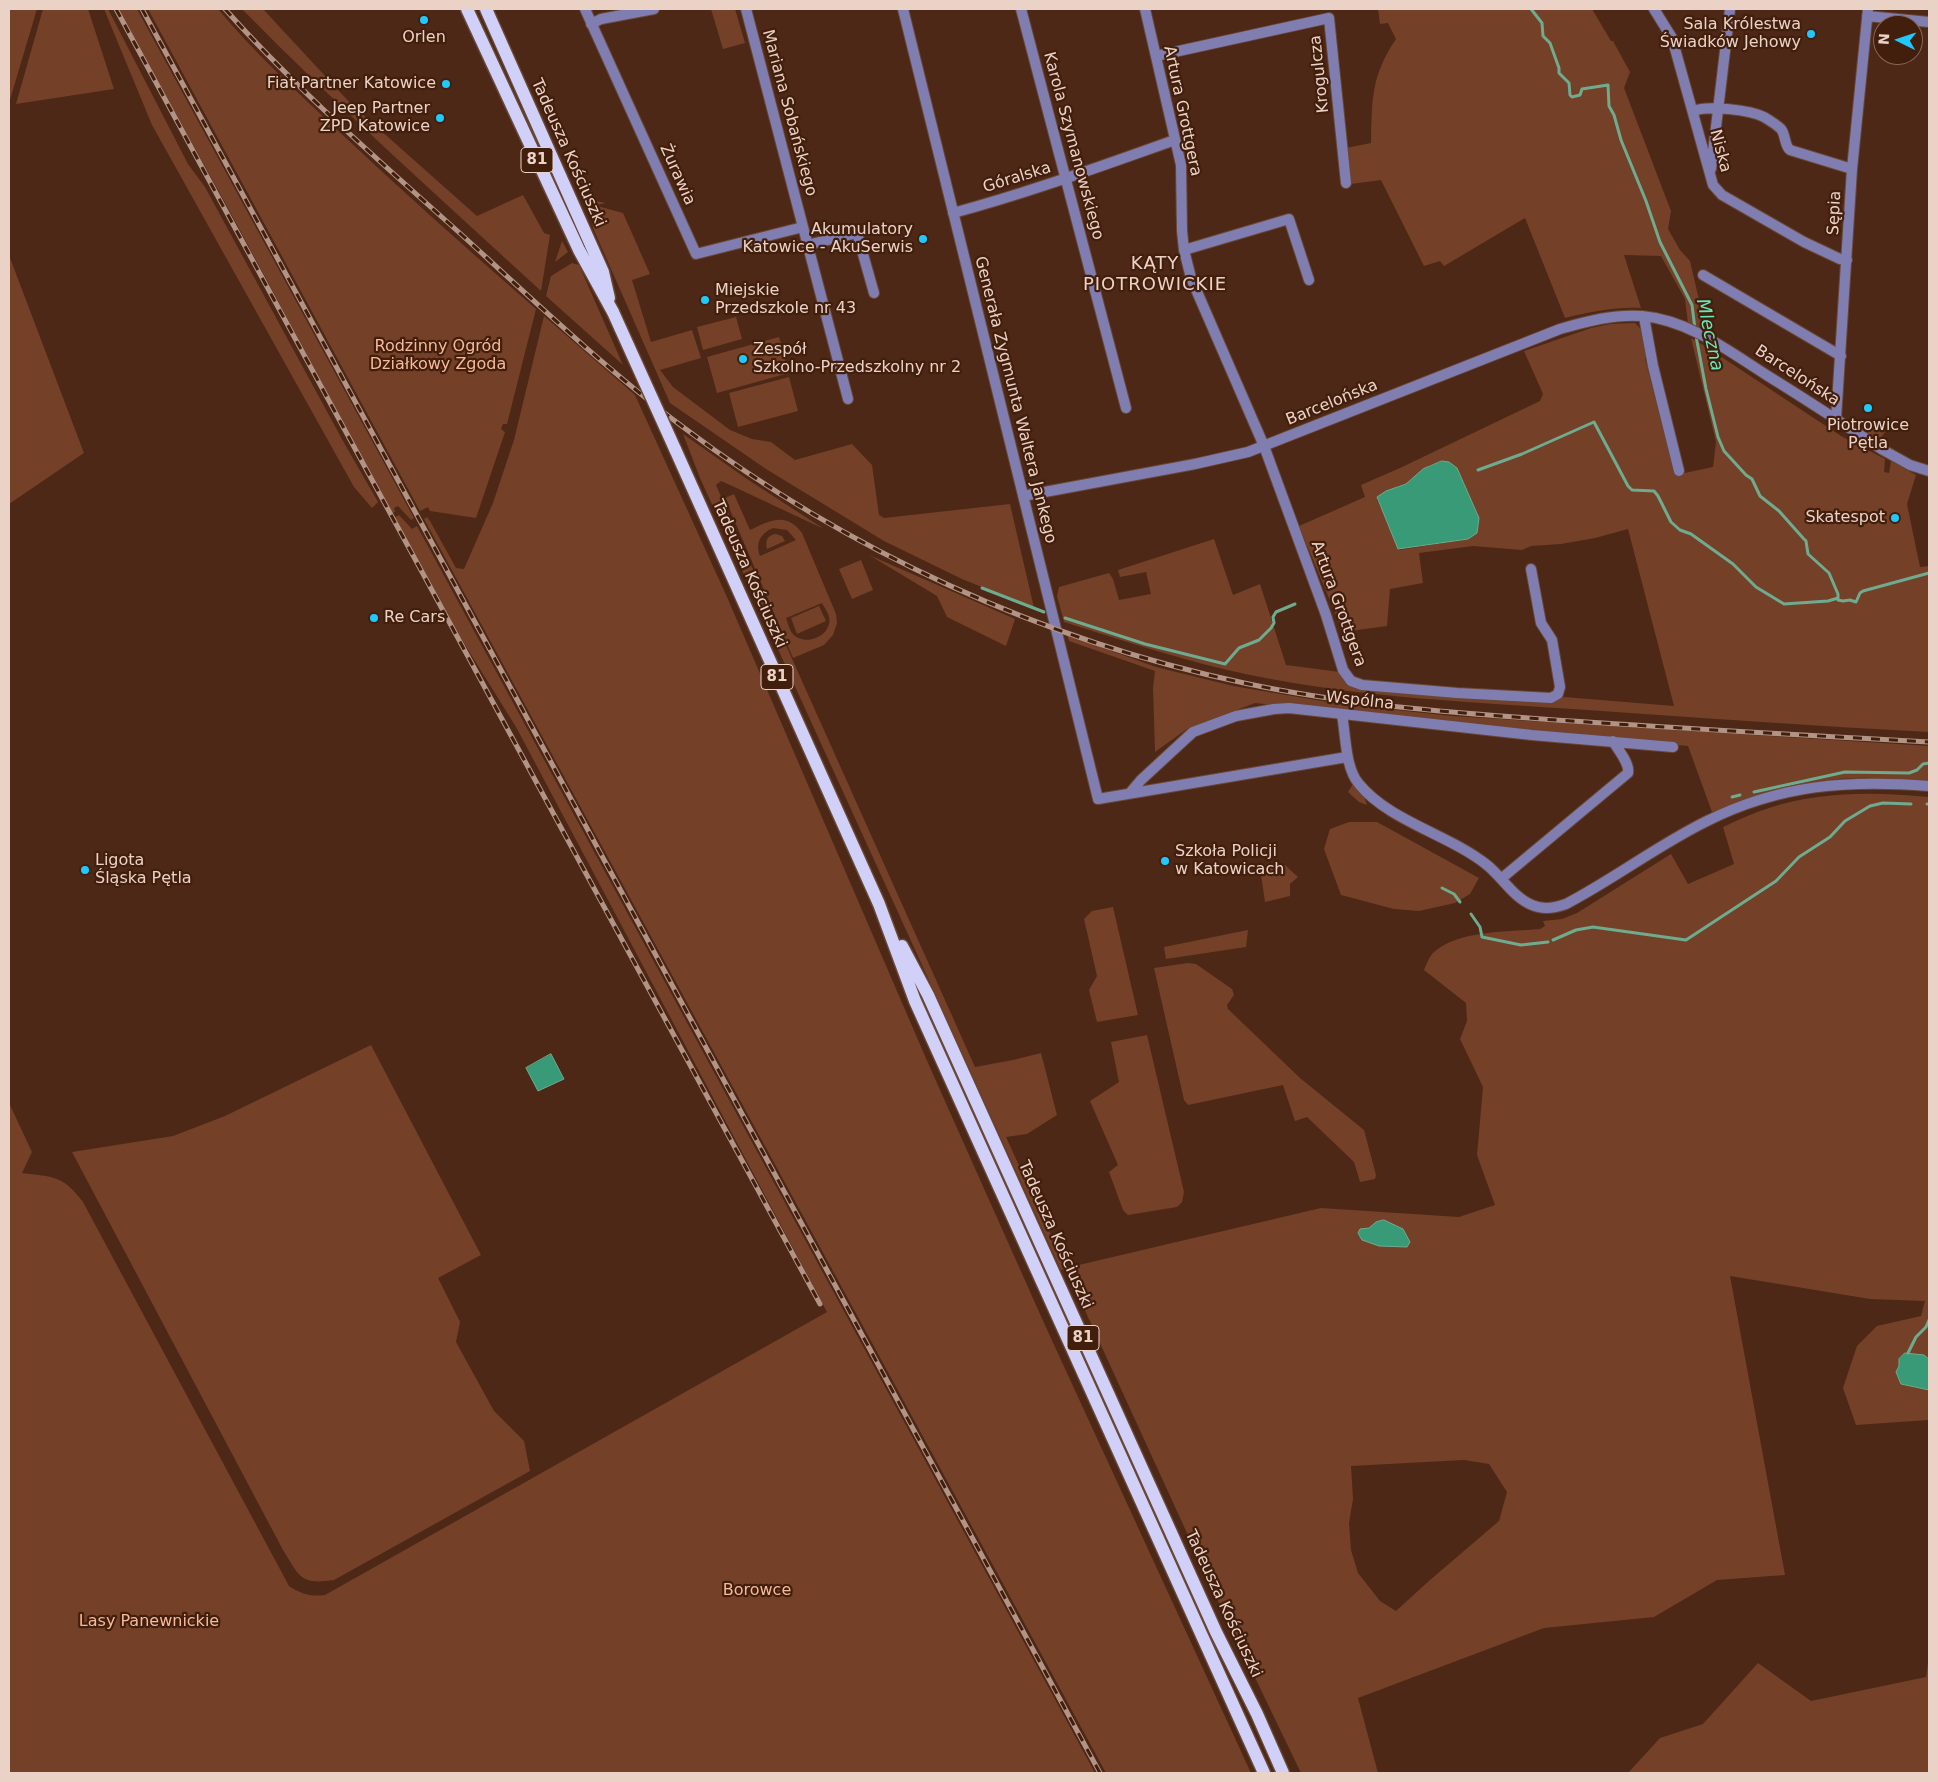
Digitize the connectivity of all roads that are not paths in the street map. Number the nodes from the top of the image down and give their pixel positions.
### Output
1 (467, 9) edge
2 (486, 9) edge
3 (585, 9) edge
4 (654, 9) edge
5 (746, 9) edge
6 (902, 9) edge
7 (1021, 9) edge
8 (1146, 9) edge
9 (1654, 9) edge
10 (1730, 9) edge
11 (1868, 12) edge
12 (1328, 13) edge
13 (1929, 22) edge
14 (591, 24) junction
15 (1156, 56) junction
16 (1718, 109) junction
17 (1694, 111) junction
18 (1175, 140) junction
19 (1852, 169) junction
20 (1710, 175) junction
21 (1066, 179) junction
22 (1346, 183) dead end
23 (953, 212) junction
24 (803, 227) junction
25 (807, 245) junction
26 (1184, 250) junction
27 (1847, 260) junction
28 (1703, 276) dead end
29 (1309, 280) dead end
30 (874, 293) dead end
31 (613, 312) junction
32 (1644, 316) junction
33 (1841, 356) junction
34 (848, 399) dead end
35 (1126, 408) dead end
36 (1836, 419) junction
37 (1264, 446) junction
38 (1678, 471) dead end
39 (1929, 471) edge
40 (1023, 496) junction
41 (1531, 569) dead end
42 (1342, 715) junction
43 (1613, 741) junction
44 (1673, 747) dead end
45 (1348, 757) junction
46 (1929, 786) edge
47 (1130, 793) junction
48 (1502, 878) junction
49 (880, 904) junction
50 (1264, 1773) edge
51 (1283, 1773) edge

1 - 31 main road, Tadeusza Kościuszki / 81
2 - 31 main road, Tadeusza Kościuszki / 81
3 - 14 street, Żurawia
4 - 14 street
5 - 24 street, Mariana Sobańskiego
6 - 23 street, Generała Zygmunta Waltera Jankego
7 - 21 street, Karola Szymanowskiego
8 - 15 street, Artura Grottgera
9 - 17 street, Niska
10 - 16 street
11 - 13 street
11 - 19 street, Sępia
12 - 15 street, Krogulcza
12 - 22 street, Krogulcza
14 - 24 street, Żurawia
15 - 18 street, Artura Grottgera
16 - 17 street
16 - 19 street
16 - 20 street
17 - 20 street, Niska
18 - 21 street, Góralska
18 - 26 street, Artura Grottgera
19 - 27 street, Sępia
20 - 27 street, Niska
21 - 23 street, Góralska
21 - 35 street, Karola Szymanowskiego
23 - 40 street, Generała Zygmunta Waltera Jankego
24 - 25 street, Mariana Sobańskiego
25 - 30 street
25 - 34 street, Mariana Sobańskiego
26 - 29 street
26 - 37 street, Artura Grottgera
27 - 33 street, Sępia
28 - 33 street
31 - 49 main road, Tadeusza Kościuszki / 81, bridge
32 - 36 street, Barcelońska
32 - 37 street, Barcelońska
32 - 38 street
33 - 36 street, Sępia
36 - 39 street, Barcelońska
37 - 40 street, Barcelońska
37 - 41 street, Artura Grottgera
40 - 47 street, Generała Zygmunta Waltera Jankego
42 - 43 street, Wspólna
42 - 45 street
42 - 47 street, Wspólna
43 - 44 street, Wspólna
43 - 48 street
45 - 47 street
45 - 48 street
46 - 48 street
49 - 50 main road, Tadeusza Kościuszki / 81
49 - 51 main road, Tadeusza Kościuszki / 81

